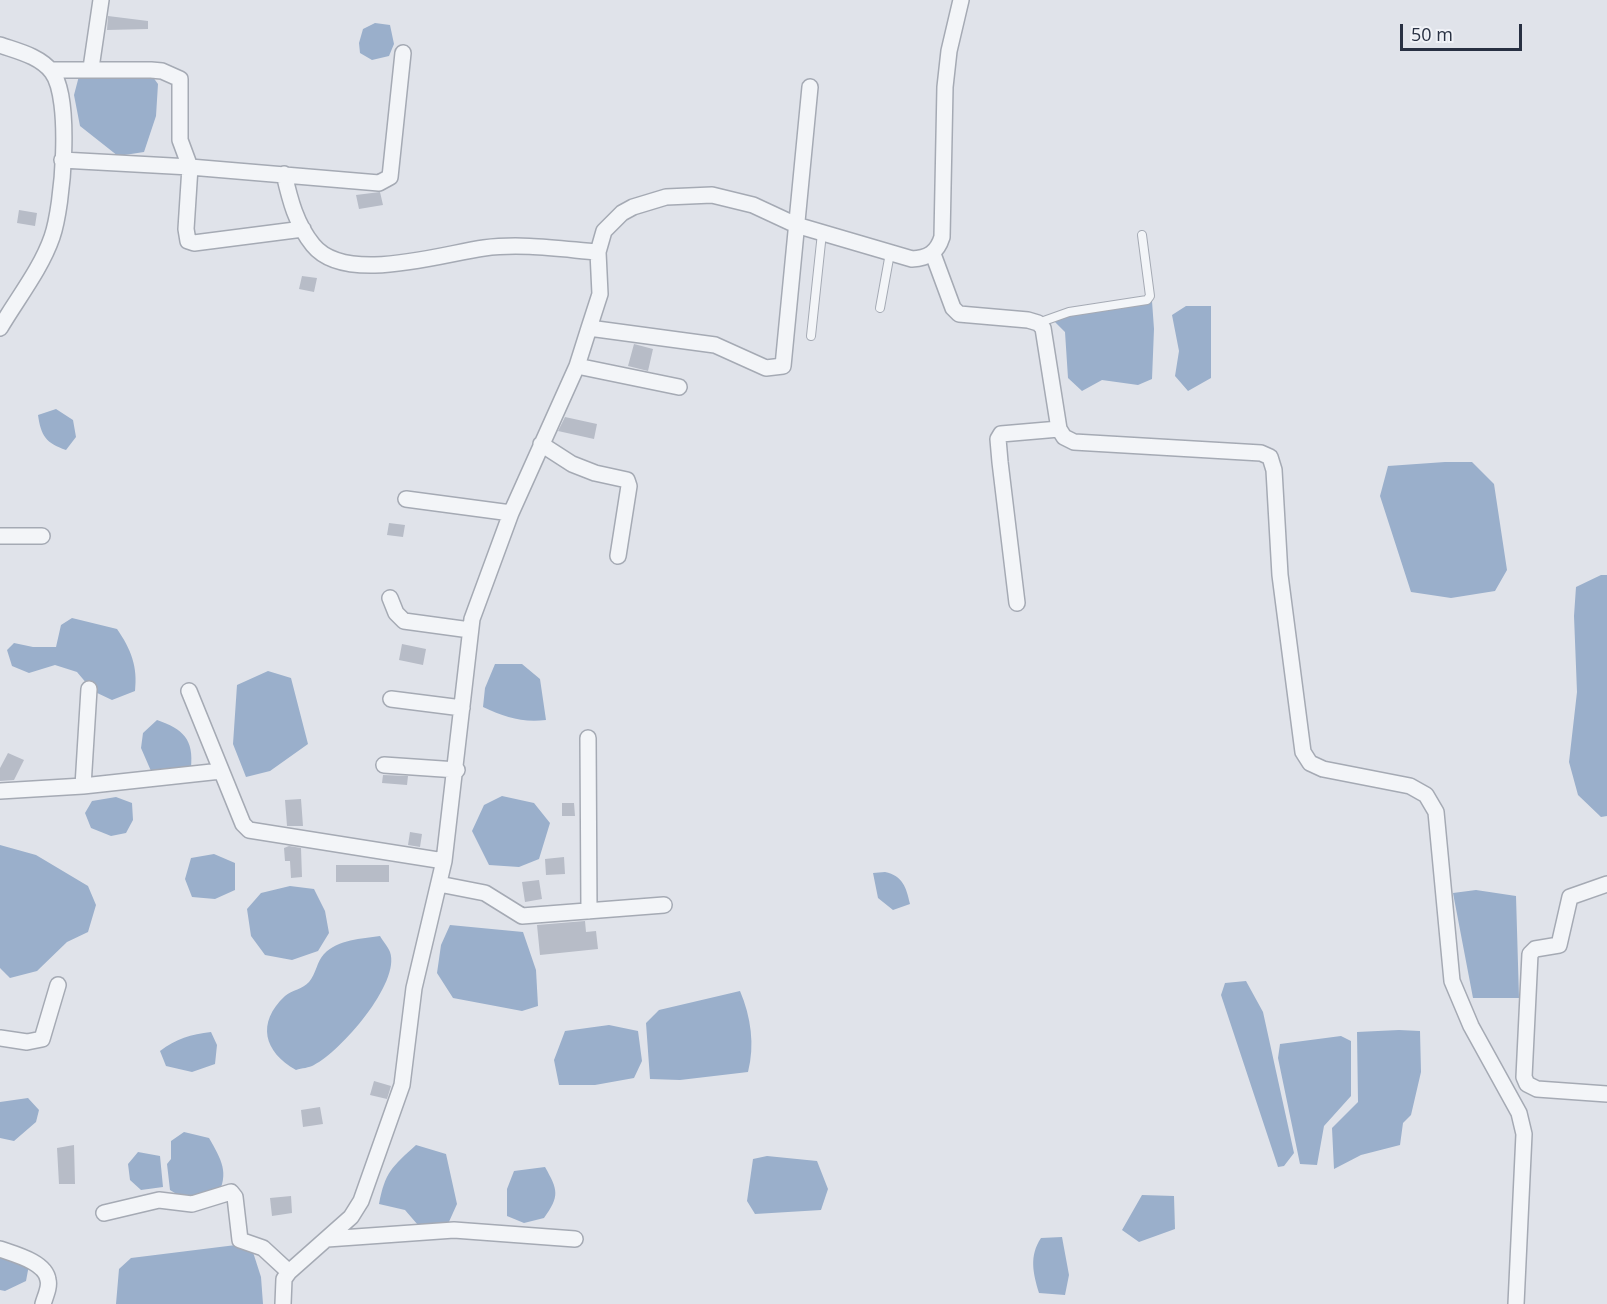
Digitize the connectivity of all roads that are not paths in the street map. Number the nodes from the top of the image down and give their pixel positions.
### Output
1 (101, 0) edge
2 (961, 0) edge
3 (0, 45) edge
4 (403, 53) dead end
5 (91, 68) junction
6 (51, 70) junction
7 (810, 87) dead end
8 (62, 160) junction
9 (190, 166) junction
10 (284, 174) junction
11 (796, 225) junction
12 (303, 229) junction
13 (822, 233) junction
14 (1142, 235) dead end
15 (598, 252) junction
16 (891, 253) junction
17 (933, 254) junction
18 (880, 308) dead end
19 (1038, 323) junction
20 (0, 328) edge
21 (589, 328) junction
22 (811, 336) dead end
23 (577, 366) junction
24 (679, 387) dead end
25 (1059, 429) junction
26 (541, 444) junction
27 (406, 499) dead end
28 (511, 513) junction
29 (0, 536) edge
30 (42, 536) dead end
31 (618, 556) dead end
32 (390, 598) dead end
33 (1017, 603) dead end
34 (470, 630) junction
35 (89, 689) dead end
36 (189, 691) dead end
37 (391, 699) dead end
38 (462, 708) junction
39 (588, 738) dead end
40 (384, 765) dead end
41 (457, 770) junction
42 (221, 771) junction
43 (82, 786) junction
44 (0, 791) edge
45 (444, 861) junction
46 (439, 884) junction
47 (1607, 884) edge
48 (664, 905) dead end
49 (590, 911) junction
50 (58, 985) dead end
51 (0, 1038) edge
52 (1607, 1094) edge
53 (104, 1213) dead end
54 (327, 1239) junction
55 (575, 1239) dead end
56 (0, 1248) edge
57 (289, 1272) junction
58 (43, 1304) edge
59 (283, 1304) edge
60 (1516, 1304) edge

1 - 5 street
2 - 17 street
3 - 6 street
4 - 10 street
5 - 6 street
5 - 9 street
6 - 8 street
7 - 11 street
8 - 9 street
8 - 20 street
9 - 10 street
9 - 12 street
10 - 12 street
11 - 13 street
11 - 15 street
11 - 21 street
12 - 15 street
13 - 16 street
13 - 22 lane
14 - 19 lane
15 - 21 street
16 - 17 street
16 - 18 lane
17 - 19 street
19 - 25 street
21 - 23 street
23 - 24 street
23 - 26 street
25 - 33 street
25 - 60 street
26 - 28 street
26 - 31 street
27 - 28 street
28 - 34 street
29 - 30 street
32 - 34 street
34 - 38 street
35 - 43 street
36 - 42 street
37 - 38 street
38 - 41 street
39 - 49 street
40 - 41 street
41 - 45 street
42 - 43 street
42 - 45 street
43 - 44 street
45 - 46 street
46 - 49 street
46 - 54 street
47 - 52 street
48 - 49 street
50 - 51 street
53 - 57 street
54 - 55 street
54 - 57 street
56 - 58 street
57 - 59 street

